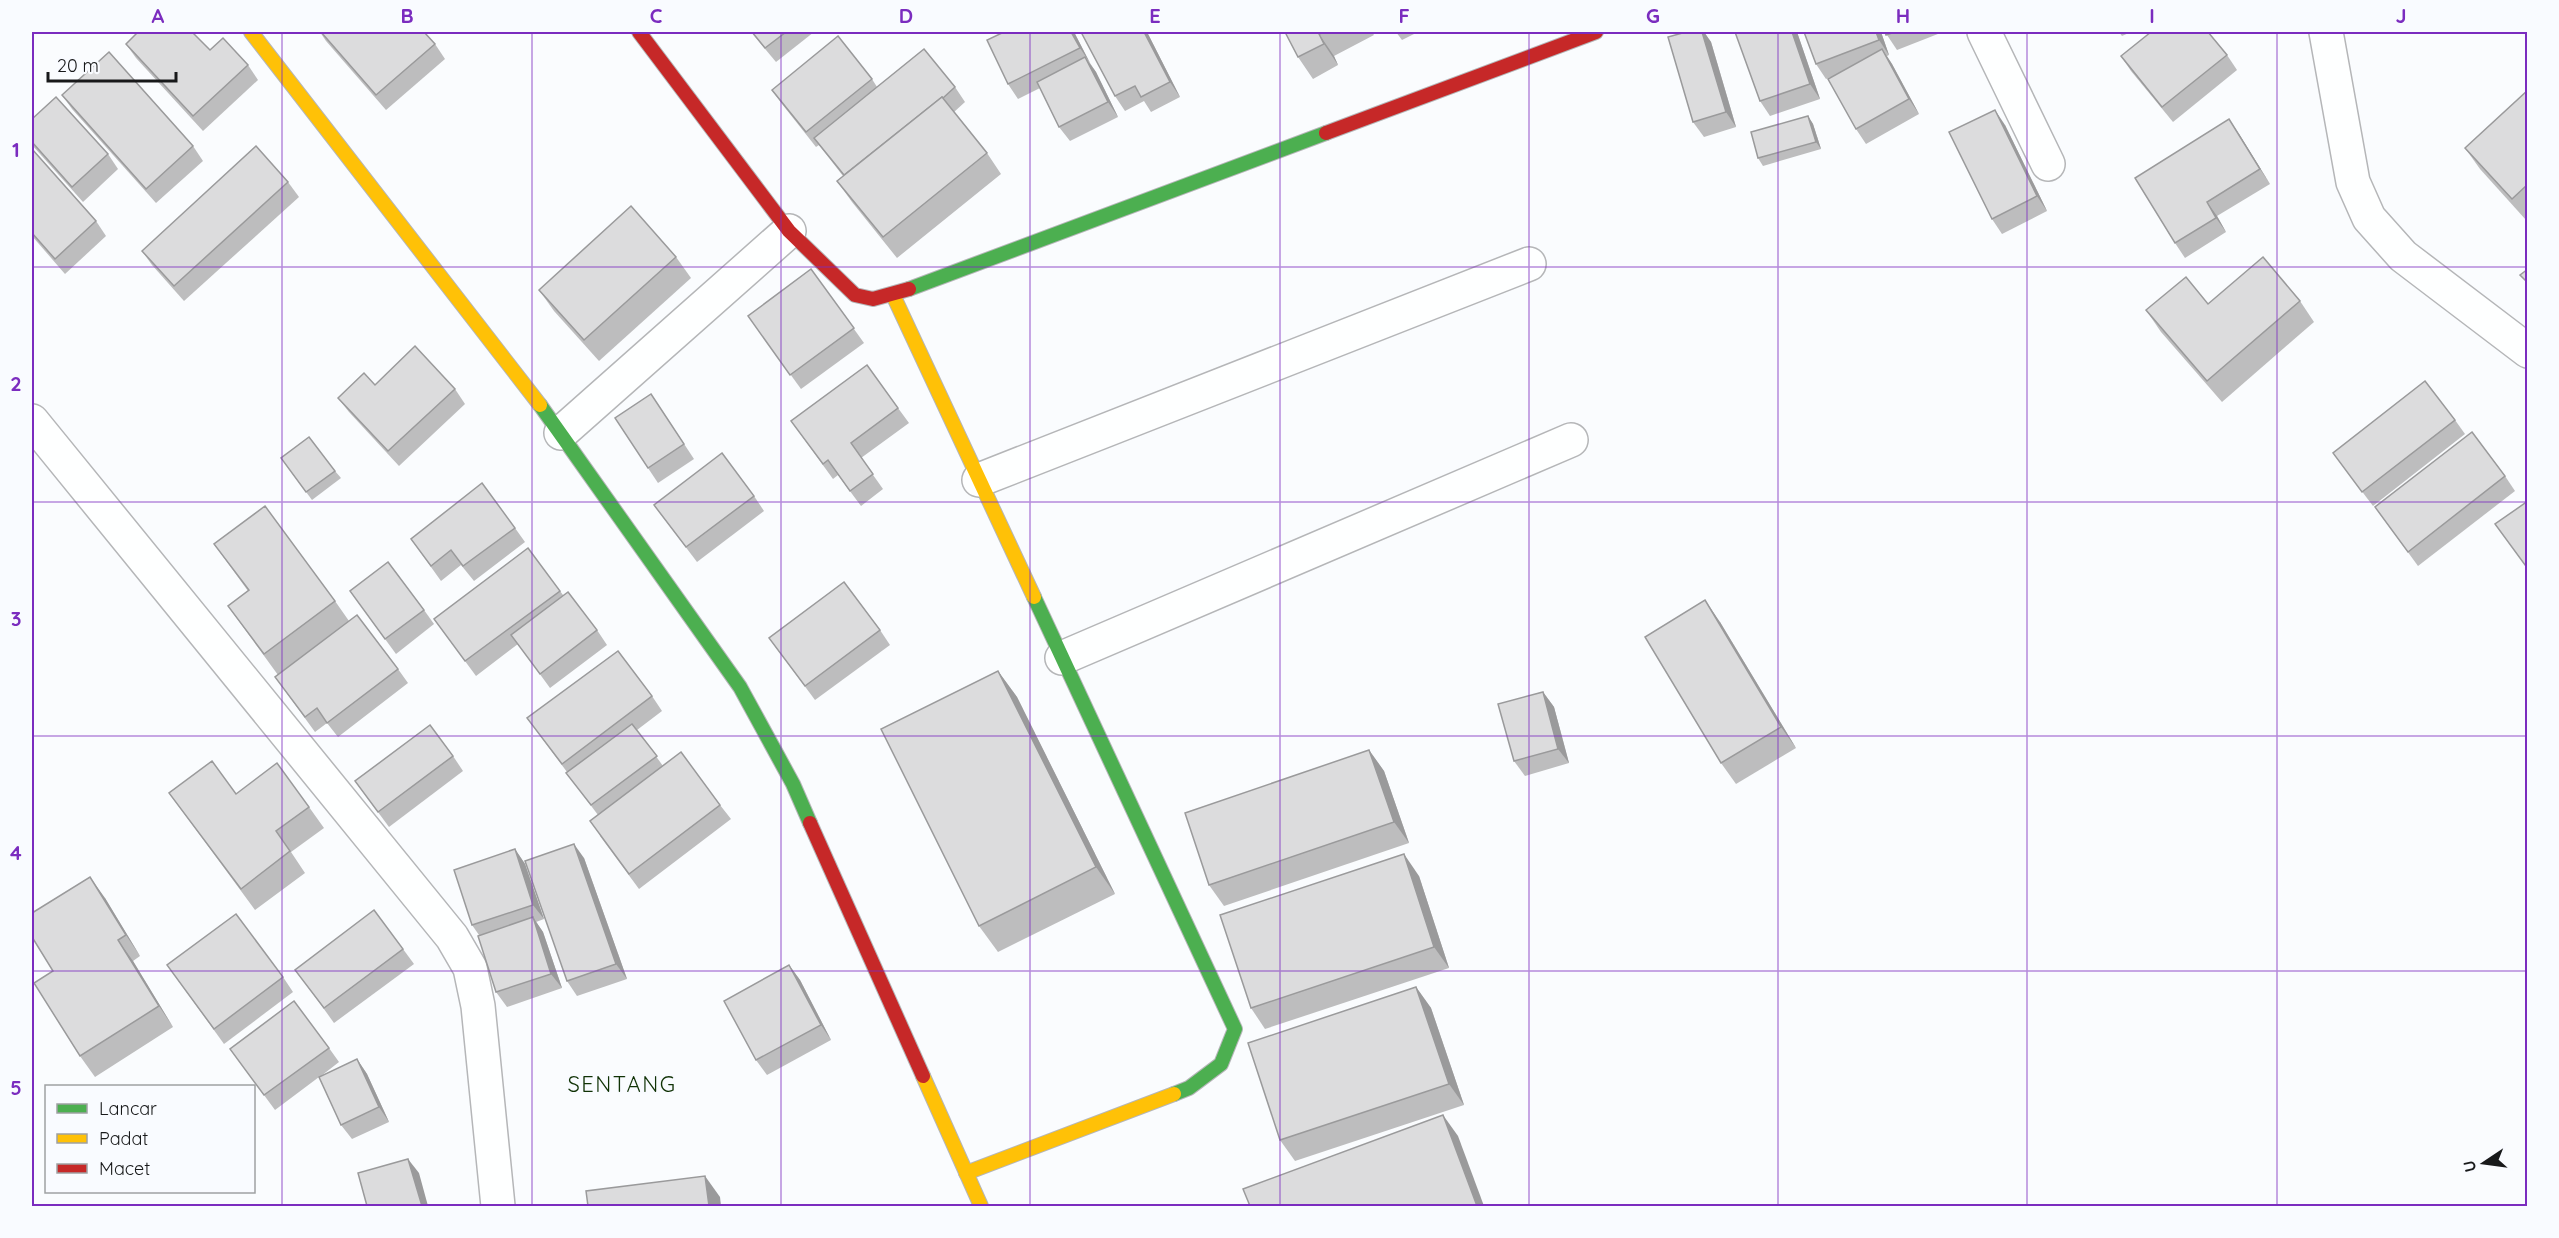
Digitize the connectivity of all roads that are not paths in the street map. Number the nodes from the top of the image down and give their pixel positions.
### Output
1 (251, 32) edge
2 (639, 32) edge
3 (1596, 32) edge
4 (1984, 32) edge
5 (2326, 32) edge
6 (2048, 164) dead end
7 (789, 231) junction
8 (1529, 264) dead end
9 (893, 295) junction
10 (2528, 351) edge
11 (32, 421) edge
12 (561, 433) junction
13 (1571, 440) dead end
14 (979, 480) junction
15 (1062, 658) junction
16 (966, 1173) junction
17 (498, 1206) edge
18 (981, 1206) edge

1 - 12 street
2 - 7 street
3 - 9 street
4 - 6 street
5 - 10 street
7 - 9 street
7 - 12 street
8 - 14 street
9 - 14 street
11 - 17 street
12 - 16 street
13 - 15 street
14 - 15 street
15 - 16 street
16 - 18 street

